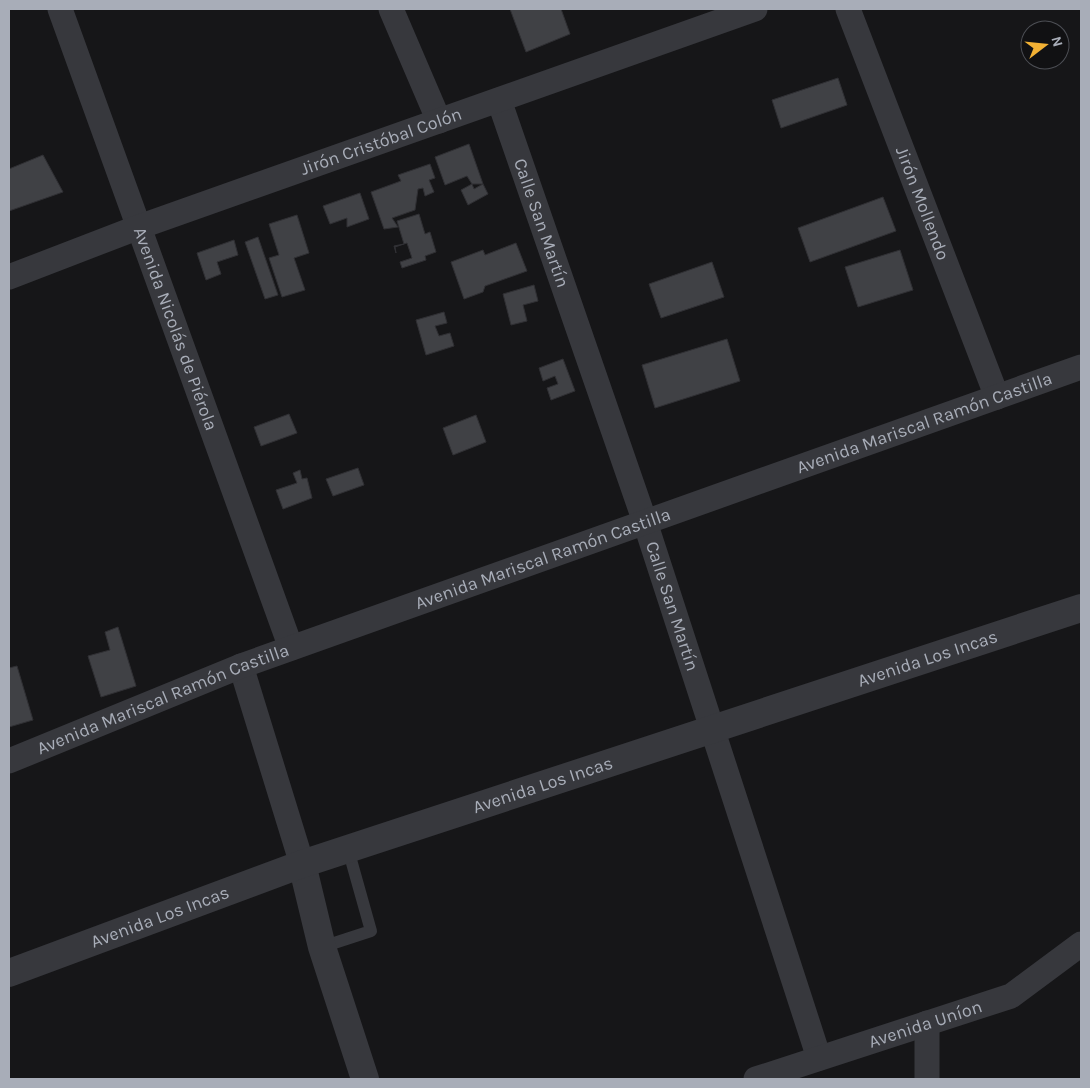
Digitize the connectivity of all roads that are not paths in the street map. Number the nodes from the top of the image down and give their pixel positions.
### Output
1 (60, 9) edge
2 (391, 9) edge
3 (755, 9) edge
4 (848, 9) edge
5 (499, 100) junction
6 (438, 121) junction
7 (139, 227) junction
8 (9, 277) edge
9 (1081, 367) edge
10 (997, 396) junction
11 (645, 522) junction
12 (1081, 608) edge
13 (291, 648) junction
14 (241, 666) junction
15 (712, 729) junction
16 (9, 760) edge
17 (348, 849) junction
18 (302, 864) junction
19 (1081, 944) edge
20 (322, 947) junction
21 (9, 973) edge
22 (927, 1023) junction
23 (819, 1058) junction
24 (365, 1079) edge
25 (756, 1079) edge
26 (927, 1079) edge

1 - 7 street, Avenida Nicolás de Piérola
2 - 6 street
3 - 5 street, Jirón Cristóbal Colón
4 - 10 street, Jirón Mollendo
5 - 6 street, Jirón Cristóbal Colón
5 - 11 street, Calle San Martín
6 - 7 street, Jirón Cristóbal Colón
7 - 8 street, Jirón Cristóbal Colón
7 - 13 street, Avenida Nicolás de Piérola
9 - 10 street, Avenida Mariscal Ramón Castilla
10 - 11 street, Avenida Mariscal Ramón Castilla
11 - 13 street, Avenida Mariscal Ramón Castilla
11 - 15 street, Calle San Martín
12 - 15 street, Avenida Los Incas
13 - 14 street, Avenida Mariscal Ramón Castilla
14 - 16 street, Avenida Mariscal Ramón Castilla
14 - 18 street
15 - 17 street, Avenida Los Incas
15 - 23 street, Calle San Martín
17 - 18 street, Avenida Los Incas
17 - 20 lane
18 - 20 street
18 - 21 street, Avenida Los Incas
19 - 22 street, Avenida Uníon
20 - 24 street
22 - 23 street, Avenida Uníon
22 - 26 street
23 - 25 street, Avenida Uníon

